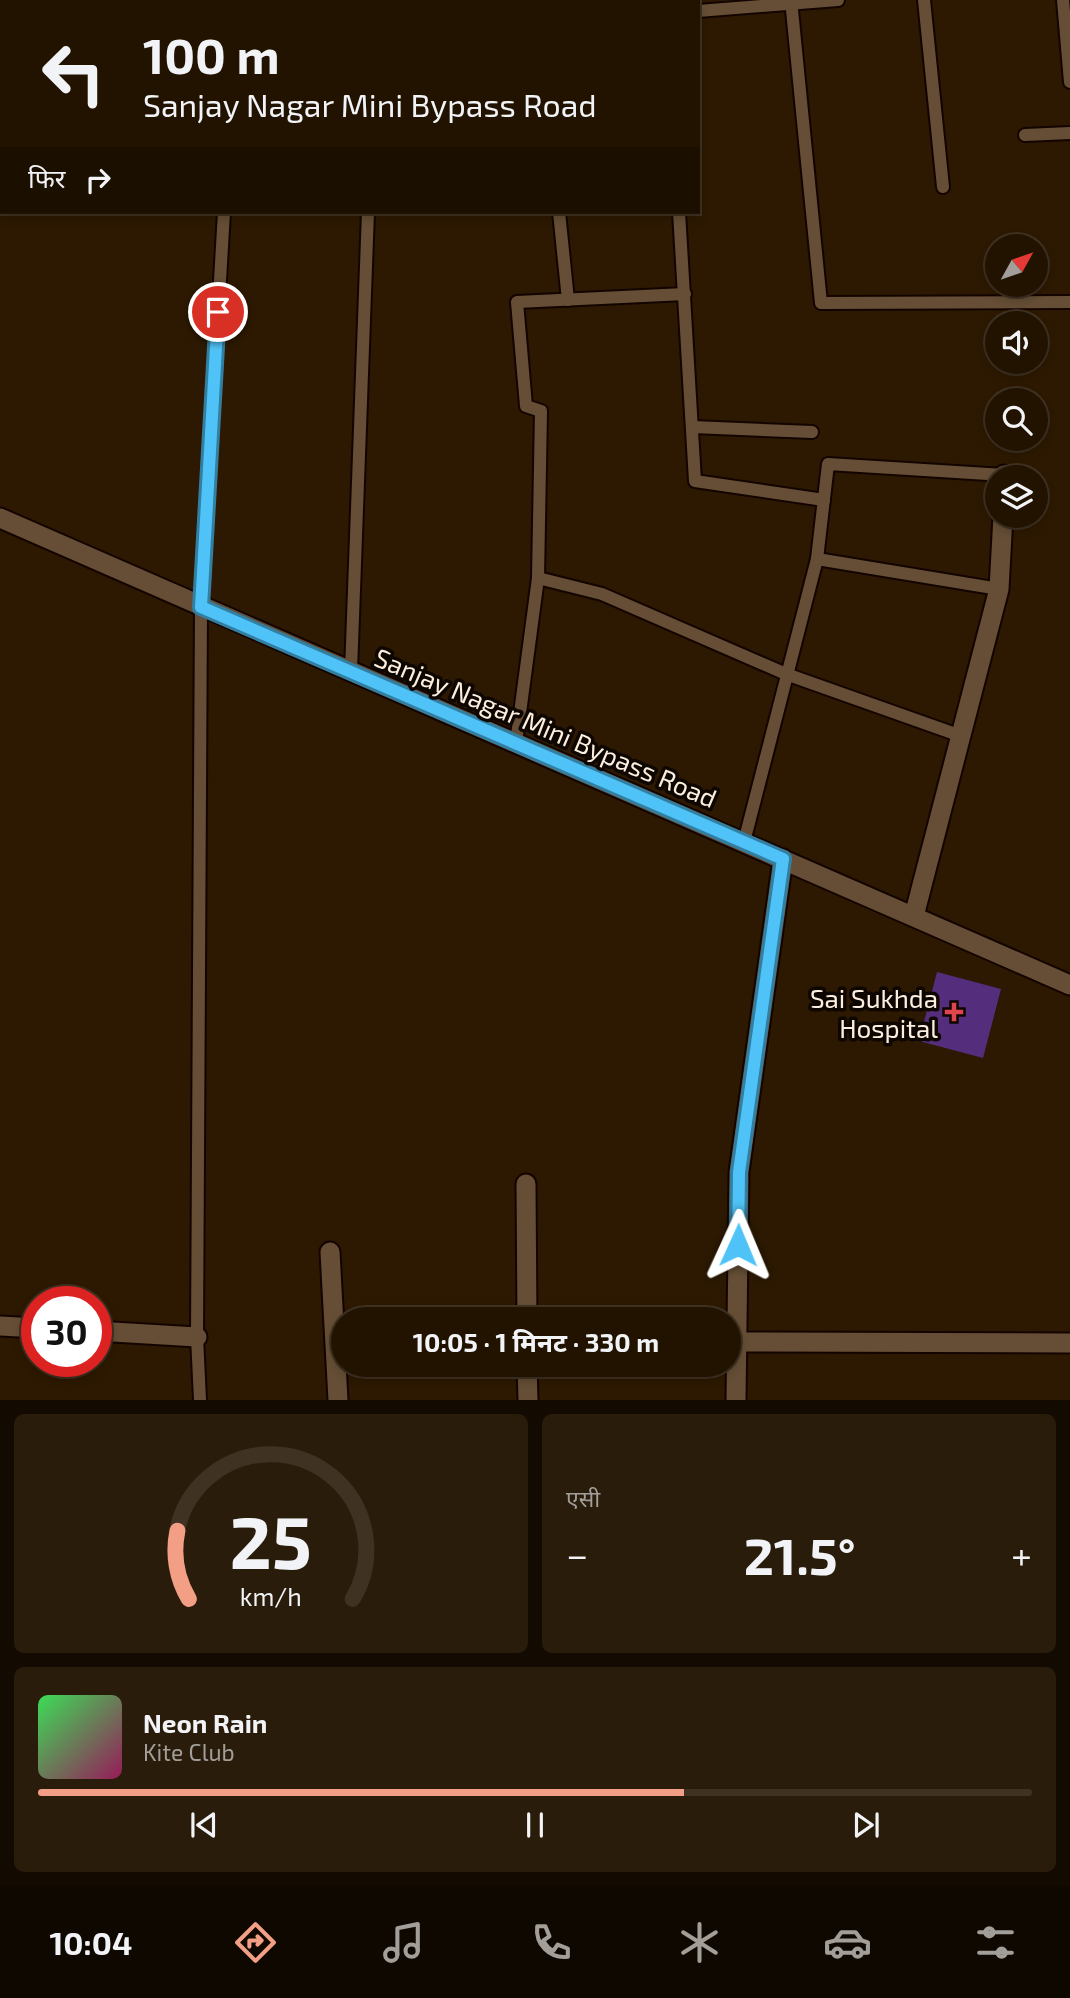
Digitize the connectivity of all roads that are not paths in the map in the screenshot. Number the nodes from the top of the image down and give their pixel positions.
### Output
1 (838, 0) edge
2 (923, 0) edge
3 (1063, 0) edge
4 (792, 2) edge
5 (700, 11) edge
6 (1070, 82) edge
7 (1070, 133) edge
8 (1025, 135) dead end
9 (943, 187) dead end
10 (224, 214) edge
11 (368, 214) edge
12 (559, 214) edge
13 (679, 214) edge
14 (685, 294) junction
15 (568, 300) junction
16 (1070, 302) edge
17 (693, 428) junction
18 (812, 432) dead end
19 (985, 475) edge
20 (824, 500) junction
21 (0, 519) edge
22 (1002, 528) edge
23 (817, 559) junction
24 (538, 578) junction
25 (999, 589) junction
26 (201, 607) junction
27 (351, 671) junction
28 (786, 674) junction
29 (961, 736) junction
30 (516, 743) junction
31 (744, 842) junction
32 (783, 859) junction
33 (914, 916) junction
34 (1070, 985) edge
35 (526, 1184) dead end
36 (330, 1252) dead end
37 (527, 1307) edge
38 (737, 1307) edge
39 (0, 1325) edge
40 (21, 1327) edge
41 (112, 1332) edge
42 (197, 1337) junction
43 (741, 1342) edge
44 (1070, 1343) edge
45 (527, 1377) edge
46 (736, 1377) edge
47 (200, 1399) edge
48 (338, 1399) edge
49 (528, 1399) edge
50 (736, 1399) edge

1 - 4 lane
2 - 9 lane
3 - 6 lane
4 - 5 lane
4 - 16 lane
7 - 8 lane
10 - 26 lane
11 - 27 lane
12 - 15 lane
13 - 14 lane
14 - 15 lane
14 - 17 lane
15 - 24 lane
17 - 18 lane
17 - 20 lane
19 - 20 lane
20 - 23 lane
21 - 26 street, Sanjay Nagar Mini Bypass Road
22 - 25 street
23 - 25 lane
23 - 28 lane
24 - 28 lane
24 - 30 lane
25 - 29 street
26 - 27 street, Sanjay Nagar Mini Bypass Road
26 - 42 lane
27 - 30 street, Sanjay Nagar Mini Bypass Road
28 - 29 lane
28 - 31 lane
29 - 33 street
30 - 31 street, Sanjay Nagar Mini Bypass Road
31 - 32 street, Sanjay Nagar Mini Bypass Road
32 - 33 street, Sanjay Nagar Mini Bypass Road
32 - 38 street
33 - 34 street, Sanjay Nagar Mini Bypass Road
35 - 37 street
36 - 48 street
39 - 40 street
41 - 42 street
42 - 47 lane
43 - 44 street
45 - 49 street
46 - 50 street

